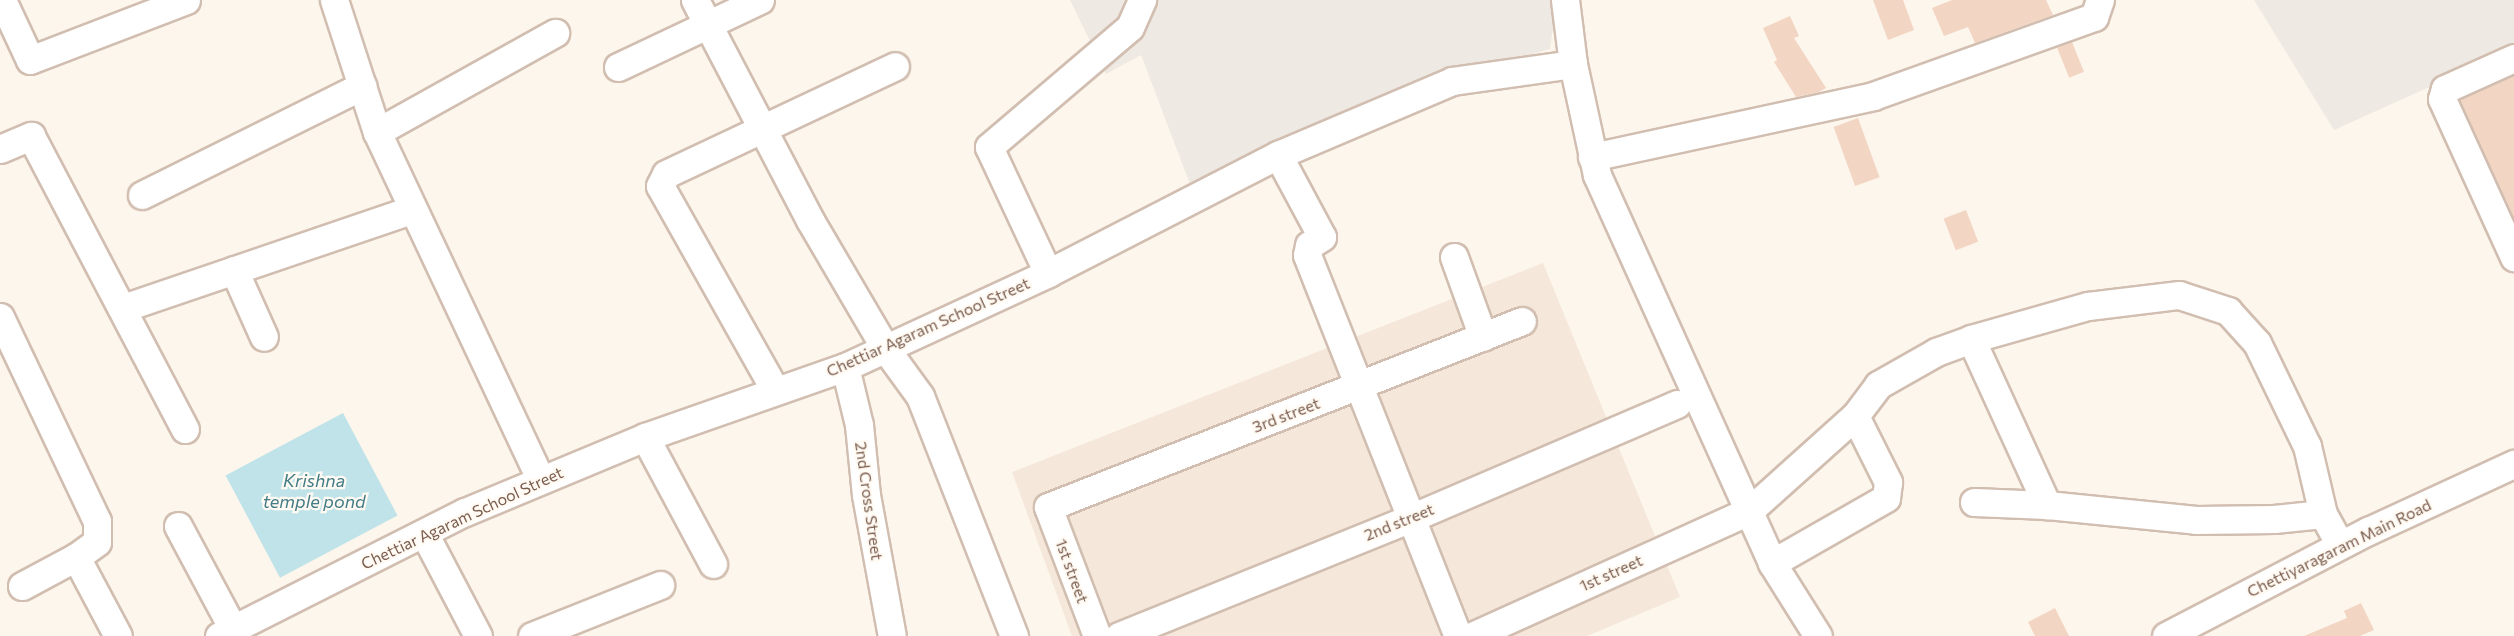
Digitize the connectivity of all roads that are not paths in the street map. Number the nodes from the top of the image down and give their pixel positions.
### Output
1 (2, 0) edge
2 (186, 0) edge
3 (334, 0) edge
4 (695, 0) edge
5 (760, 0) edge
6 (1142, 0) edge
7 (1565, 0) edge
8 (2100, 0) edge
9 (707, 24) junction
10 (555, 33) dead end
11 (2514, 58) edge
12 (1574, 64) junction
13 (895, 66) dead end
14 (618, 67) dead end
15 (362, 86) junction
16 (760, 129) junction
17 (377, 132) junction
18 (0, 149) edge
19 (1278, 156) junction
20 (1592, 157) junction
21 (142, 195) dead end
22 (412, 209) junction
23 (1454, 257) dead end
24 (2514, 257) edge
25 (234, 270) junction
26 (1048, 273) junction
27 (123, 308) junction
28 (0, 317) edge
29 (1522, 321) dead end
30 (264, 337) dead end
31 (1483, 337) junction
32 (1971, 339) junction
33 (885, 348) junction
34 (845, 367) junction
35 (1360, 387) junction
36 (775, 390) junction
37 (1677, 404) dead end
38 (1855, 416) junction
39 (186, 429) dead end
40 (645, 437) junction
41 (2514, 464) edge
42 (540, 479) junction
43 (1974, 502) dead end
44 (2047, 505) junction
45 (1048, 507) joint
46 (1749, 511) junction
47 (2323, 514) junction
48 (1411, 518) junction
49 (178, 526) dead end
50 (424, 533) junction
51 (2340, 545) junction
52 (75, 557) junction
53 (1772, 563) junction
54 (713, 564) dead end
55 (660, 585) dead end
56 (22, 586) dead end
57 (226, 632) edge
58 (118, 636) edge
59 (478, 636) edge
60 (532, 636) edge
61 (892, 636) edge
62 (1014, 636) edge
63 (1096, 636) edge
64 (1119, 636) edge
65 (1458, 636) edge
66 (1472, 636) edge
67 (1818, 636) edge
68 (2166, 636) edge

1 - 2 street
3 - 15 street
4 - 9 street
5 - 9 street
6 - 26 street
7 - 12 street
8 - 20 street
9 - 14 street
9 - 16 street
10 - 17 street
11 - 24 street
12 - 19 street, Chettiar Agaram School Street
12 - 20 street
13 - 16 street
15 - 17 street
15 - 21 street
16 - 33 street
16 - 36 street
17 - 22 street
18 - 27 street
19 - 26 street, Chettiar Agaram School Street
19 - 35 street
20 - 46 street
22 - 25 street
22 - 42 street
23 - 31 street
25 - 27 street
25 - 30 street
26 - 33 street, Chettiar Agaram School Street
27 - 39 street
28 - 52 street
29 - 31 street, 3rd street
31 - 35 street, 3rd street
32 - 38 street, 1st street
32 - 44 street
32 - 47 street, 1st street
33 - 34 street, Chettiar Agaram School Street
33 - 62 street
34 - 36 street, Chettiar Agaram School Street
34 - 61 street, 2nd Cross Street
35 - 45 street, 3rd street
35 - 48 street
36 - 40 street, Chettiar Agaram School Street
37 - 48 street, 2nd street
38 - 46 street, 1st street
38 - 53 street
40 - 42 street, Chettiar Agaram School Street
40 - 54 street
41 - 51 street, Chettiyaragaram Main Road
42 - 50 street, Chettiar Agaram School Street
43 - 44 street
44 - 47 street
45 - 63 street, 1st street
46 - 53 street
46 - 66 street, 1st street
47 - 51 street, 1st street
48 - 64 street, 2nd street
48 - 65 street
49 - 57 street
50 - 57 street, Chettiar Agaram School Street
50 - 59 street
51 - 68 street, Chettiyaragaram Main Road
52 - 56 street
52 - 58 street
53 - 67 street
55 - 60 street

